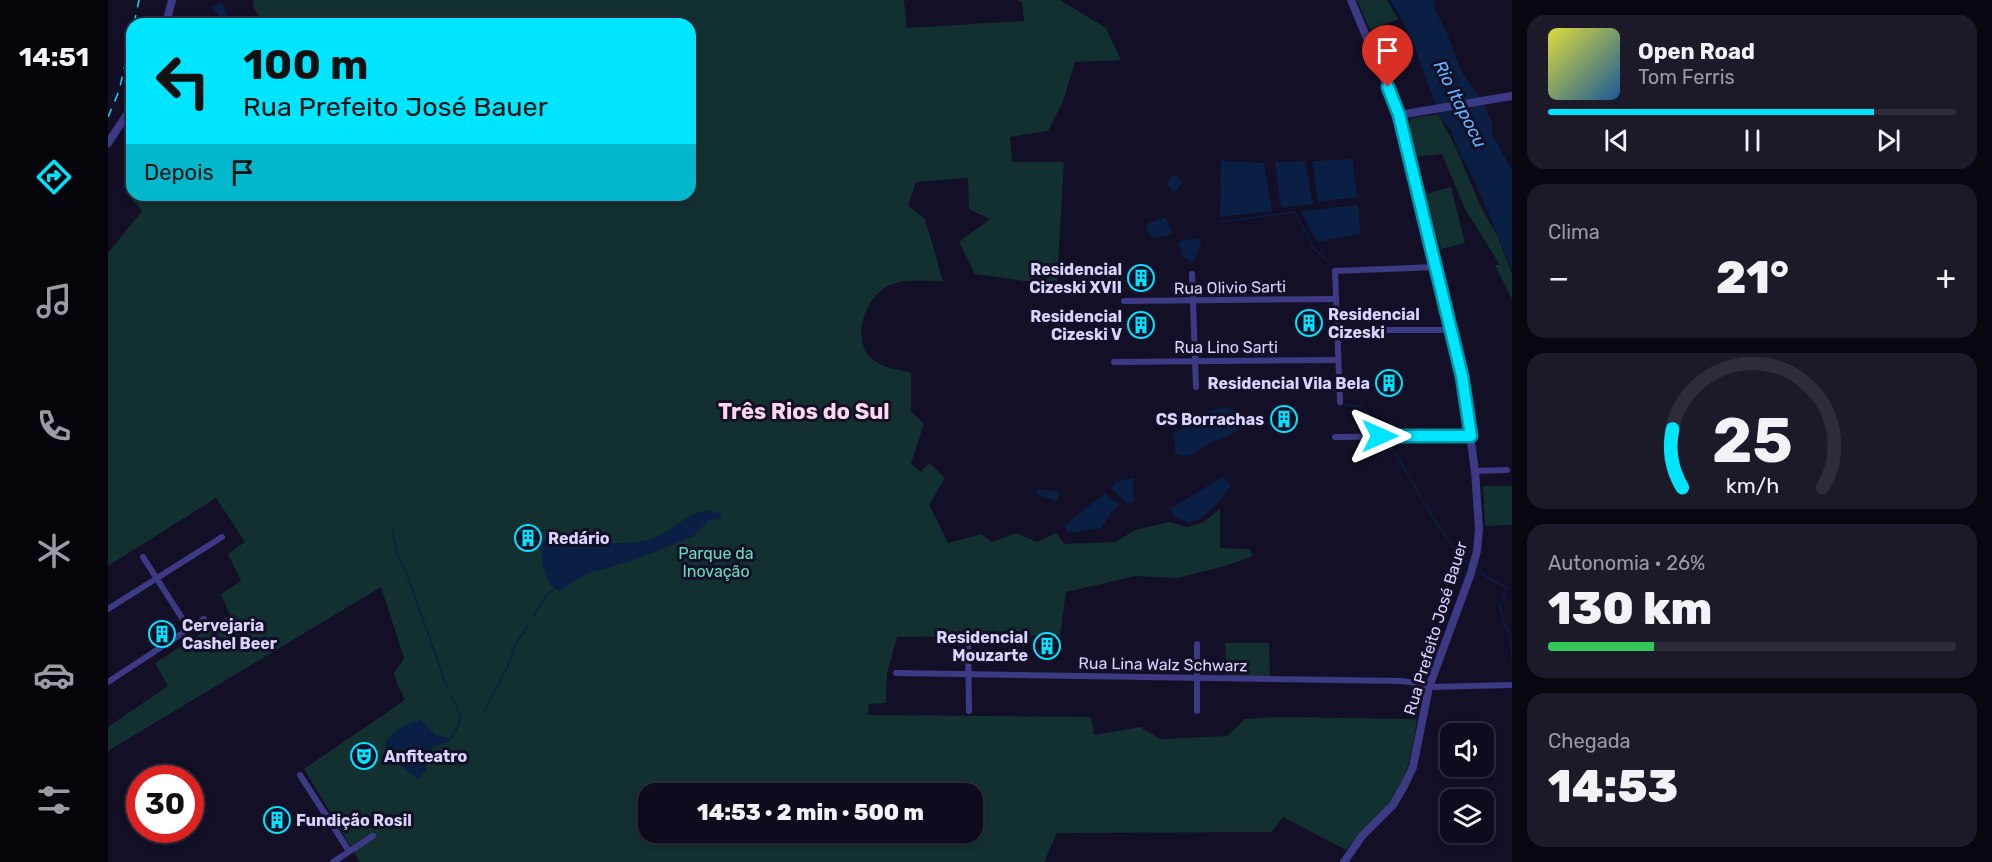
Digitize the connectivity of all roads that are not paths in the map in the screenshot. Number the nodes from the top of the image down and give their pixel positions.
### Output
1 (172, 0) edge
2 (1351, 0) edge
3 (168, 18) edge
4 (1509, 97) edge
5 (1399, 115) junction
6 (126, 116) edge
7 (108, 144) edge
8 (1436, 267) junction
9 (1192, 274) dead end
10 (1336, 299) junction
11 (1192, 301) junction
12 (1124, 302) dead end
13 (1385, 330) dead end
14 (1451, 330) junction
15 (1195, 360) junction
16 (1338, 360) junction
17 (1114, 362) dead end
18 (1196, 387) dead end
19 (1340, 402) dead end
20 (1335, 436) dead end
21 (1471, 436) junction
22 (1508, 470) dead end
23 (1475, 471) junction
24 (222, 537) dead end
25 (143, 557) dead end
26 (157, 578) junction
27 (108, 609) edge
28 (204, 619) dead end
29 (189, 629) junction
30 (968, 638) dead end
31 (1197, 644) dead end
32 (896, 674) dead end
33 (968, 674) junction
34 (1197, 678) junction
35 (108, 682) edge
36 (1512, 686) edge
37 (1429, 687) junction
38 (969, 711) dead end
39 (1197, 711) dead end
40 (300, 775) dead end
41 (373, 836) dead end
42 (349, 851) junction
43 (333, 862) edge
44 (1344, 862) edge

1 - 3 street
2 - 5 street, Rua Prefeito José Bauer
4 - 5 street
5 - 8 street, Rua Prefeito José Bauer
6 - 7 street
8 - 10 street
8 - 14 street, Rua Prefeito José Bauer
9 - 11 street
10 - 11 street, Rua Olivio Sarti
10 - 16 street
11 - 12 street, Rua Olivio Sarti
11 - 15 street
13 - 14 street
14 - 21 street, Rua Prefeito José Bauer
15 - 16 street, Rua Lino Sarti
15 - 17 street, Rua Lino Sarti
15 - 18 street
16 - 19 street
20 - 21 street
21 - 23 street, Rua Prefeito José Bauer
22 - 23 street
23 - 37 street, Rua Prefeito José Bauer
24 - 26 street
25 - 26 street
26 - 27 street
26 - 29 street
28 - 29 street
29 - 35 street
30 - 33 street
31 - 34 street
32 - 33 street, Rua Lina Walz Schwarz
33 - 34 street, Rua Lina Walz Schwarz
33 - 38 street
34 - 37 street, Rua Lina Walz Schwarz
34 - 39 street
36 - 37 street, Rua Lina Walz Schwarz
37 - 44 street, Rua Prefeito José Bauer
40 - 42 street
41 - 42 street
42 - 43 street

